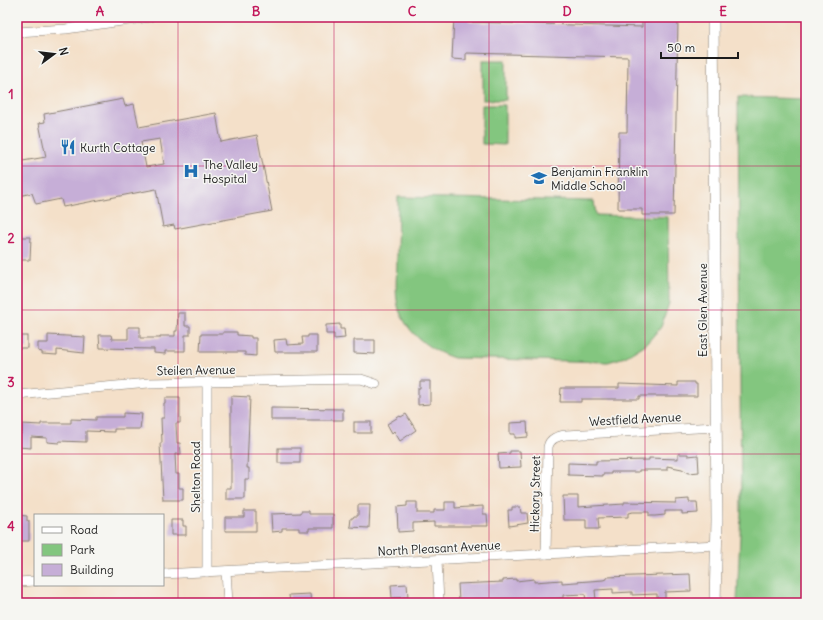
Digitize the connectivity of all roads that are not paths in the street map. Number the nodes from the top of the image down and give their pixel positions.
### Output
1 (150, 17) edge
2 (713, 17) edge
3 (17, 32) edge
4 (207, 382) junction
5 (376, 384) dead end
6 (17, 396) edge
7 (716, 427) junction
8 (555, 438) joint
9 (717, 545) junction
10 (546, 554) junction
11 (437, 560) junction
12 (226, 571) junction
13 (207, 572) junction
14 (164, 574) edge
15 (34, 581) edge
16 (17, 582) edge
17 (228, 603) edge
18 (439, 603) edge
19 (715, 603) edge

1 - 3 street
2 - 7 street, East Glen Avenue
4 - 5 street, Steilen Avenue
4 - 6 street, Steilen Avenue
4 - 13 street, Shelton Road
7 - 8 street, Westfield Avenue
7 - 9 street, East Glen Avenue
8 - 10 street, Hickory Street
9 - 10 street, North Pleasant Avenue
9 - 19 street, East Glen Avenue
10 - 11 street, North Pleasant Avenue
11 - 12 street, North Pleasant Avenue
11 - 18 street
12 - 13 street, North Pleasant Avenue
12 - 17 street
13 - 14 street, North Pleasant Avenue
15 - 16 street

